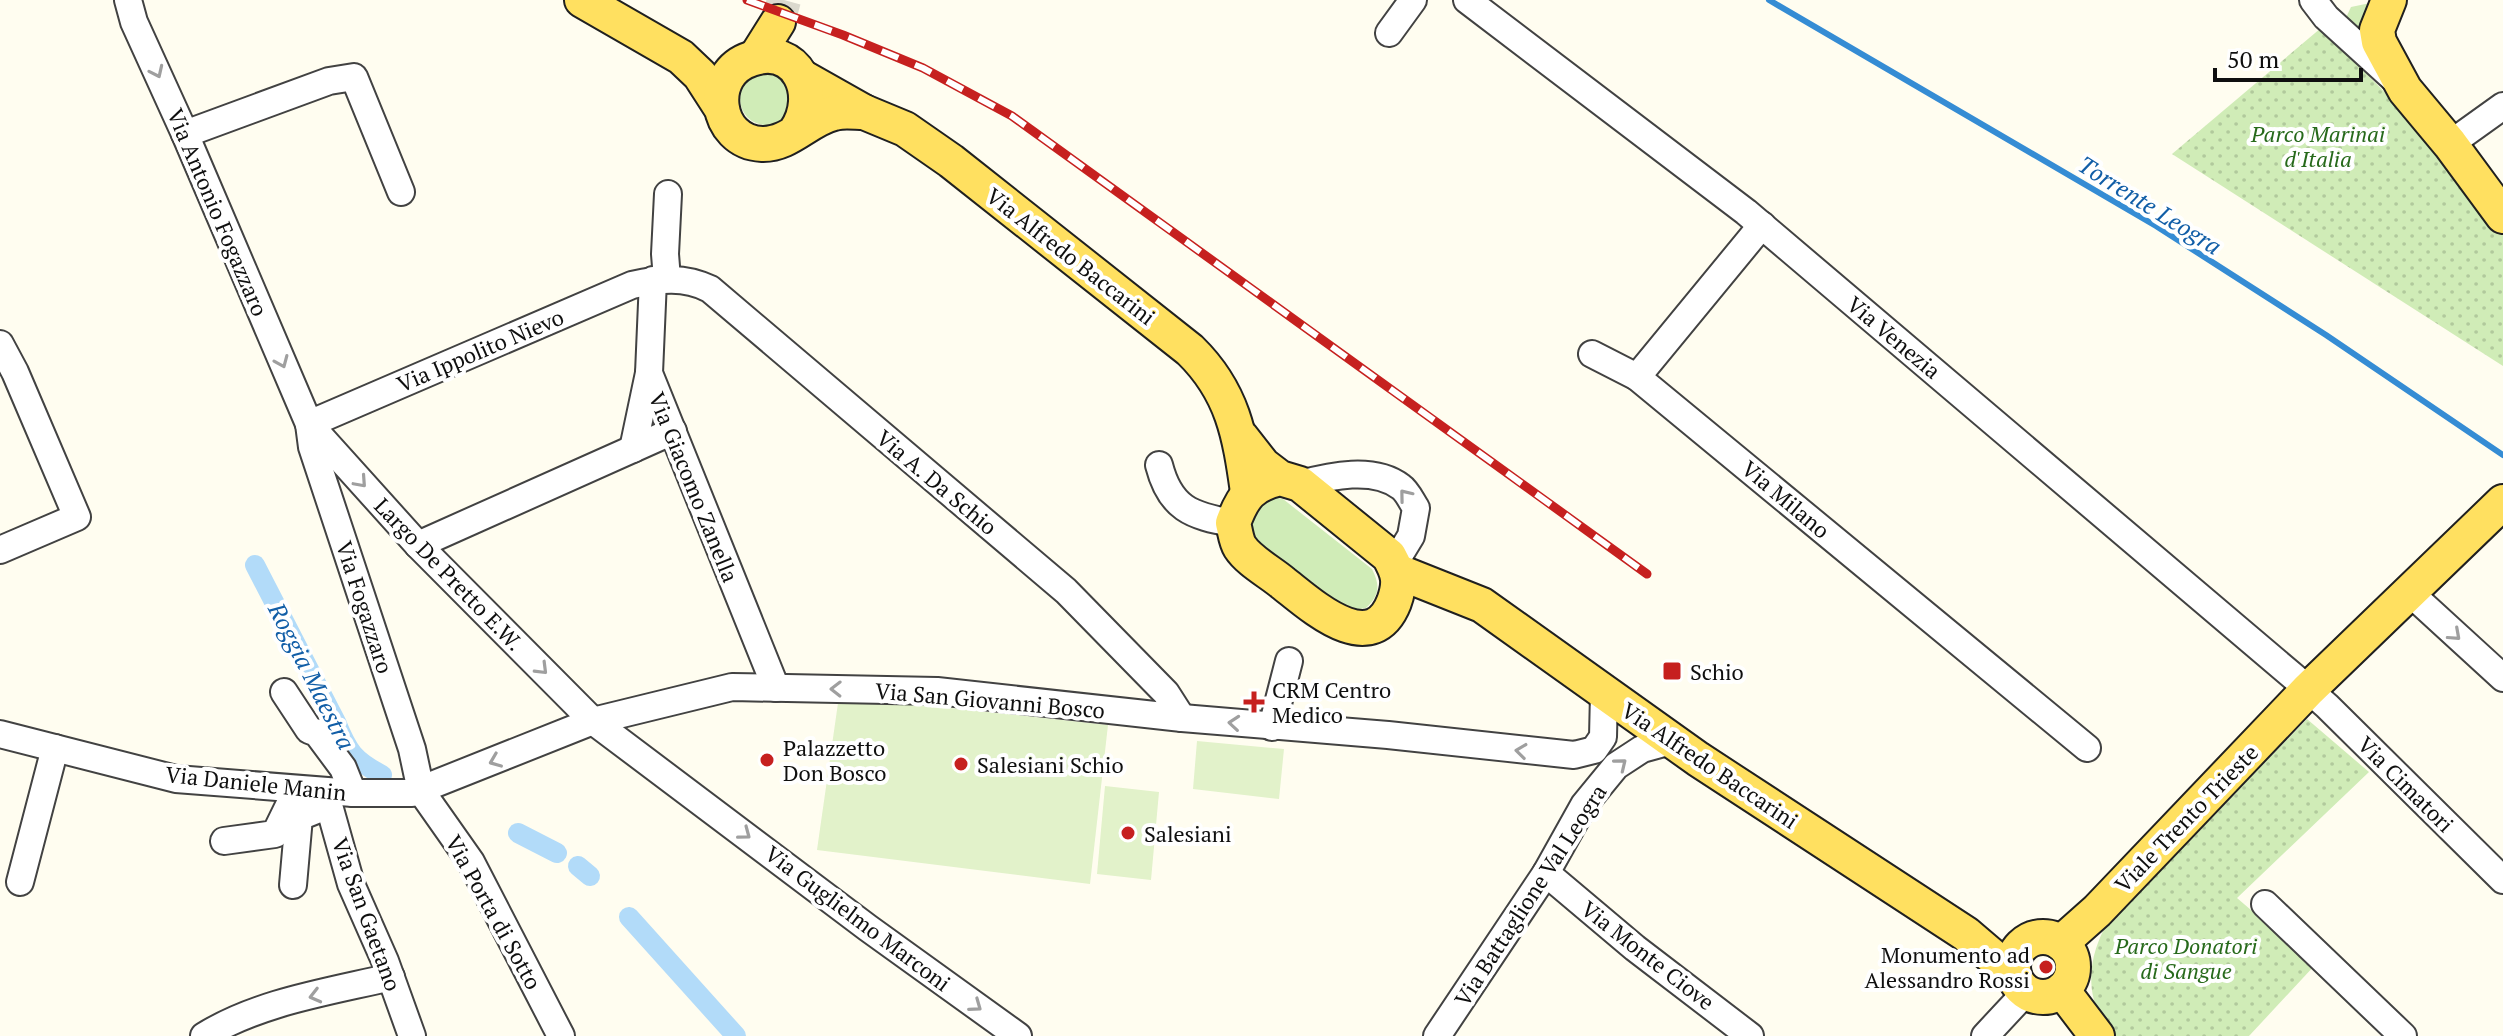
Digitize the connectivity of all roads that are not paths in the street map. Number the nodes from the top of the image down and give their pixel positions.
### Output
1 (128, 0) edge
2 (582, 0) edge
3 (1413, 0) edge
4 (1467, 0) edge
5 (2313, 0) edge
6 (2389, 0) edge
7 (1389, 33) dead end
8 (681, 57) junction
9 (770, 65) junction
10 (2405, 90) junction
11 (720, 106) junction
12 (2503, 106) edge
13 (864, 112) junction
14 (796, 131) junction
15 (185, 134) junction
16 (2450, 144) junction
17 (401, 192) dead end
18 (668, 194) dead end
19 (2503, 216) edge
20 (1762, 225) junction
21 (660, 280) junction
22 (0, 344) edge
23 (1592, 354) dead end
24 (649, 373) junction
25 (1637, 377) junction
26 (309, 424) junction
27 (673, 431) junction
28 (1241, 437) junction
29 (633, 449) junction
30 (1159, 465) dead end
31 (1290, 481) junction
32 (1248, 492) junction
33 (2498, 512) edge
34 (1233, 523) junction
35 (418, 545) junction
36 (0, 550) edge
37 (1396, 568) junction
38 (2408, 591) junction
39 (1456, 594) junction
40 (1392, 607) junction
41 (1289, 661) dead end
42 (2503, 678) edge
43 (776, 688) junction
44 (2308, 690) junction
45 (284, 692) dead end
46 (1604, 693) junction
47 (657, 705) junction
48 (1182, 718) junction
49 (593, 721) junction
50 (1272, 727) junction
51 (0, 734) edge
52 (1671, 741) junction
53 (55, 748) junction
54 (2087, 748) dead end
55 (1574, 755) junction
56 (297, 789) junction
57 (421, 791) junction
58 (353, 793) junction
59 (327, 798) junction
60 (698, 799) junction
61 (1584, 805) junction
62 (224, 841) dead end
63 (1546, 873) junction
64 (2503, 880) edge
65 (20, 882) dead end
66 (293, 885) dead end
67 (2265, 904) dead end
68 (1966, 934) junction
69 (2026, 942) junction
70 (2061, 943) junction
71 (391, 977) junction
72 (2020, 984) junction
73 (2062, 990) junction
74 (204, 1036) edge
75 (412, 1036) edge
76 (561, 1036) edge
77 (1018, 1036) edge
78 (1437, 1036) edge
79 (1750, 1036) edge
80 (1985, 1036) edge
81 (2097, 1036) edge
82 (2403, 1036) edge

1 -> 15 street, Via Antonio Fogazzaro
2 - 8 main road
3 - 7 street
4 - 20 street, Via Venezia
5 - 10 street
6 - 10 main road
8 - 9 main road, Via Alfredo Baccarini
8 - 11 main road
9 - 11 main road
9 - 13 main road, Via Alfredo Baccarini
9 - 14 main road
10 - 16 main road
11 - 14 main road
12 - 16 street
13 - 14 main road
13 - 28 main road, Via Alfredo Baccarini
15 - 17 street
15 -> 26 street, Via Antonio Fogazzaro
16 - 19 main road
18 - 21 street
20 - 25 street
20 - 44 street, Via Venezia
21 - 24 street, Via Giacomo Zanella
21 - 26 street, Via Ippolito Nievo
21 - 48 street, Via A. Da Schio
22 - 36 street
23 - 25 street, Via Milano
24 - 27 street, Via Giacomo Zanella
24 - 29 street
25 - 54 street, Via Milano
26 -> 35 street, Largo De Pretto E.W.
26 - 57 street, Via Fogazzaro
27 - 29 street
27 - 43 street, Via Giacomo Zanella
28 - 31 main road, Via Alfredo Baccarini
28 - 32 main road, Via Alfredo Baccarini
29 - 35 street
30 - 34 street
31 - 32 main road
31 - 37 main road, Via Alfredo Baccarini
37 -> 31 street
32 - 34 main road
33 - 38 main road, Viale Trento Trieste
34 - 40 main road
35 -> 49 street, Largo De Pretto E.W.
37 - 39 main road, Via Alfredo Baccarini
37 - 40 main road
38 -> 42 street
38 - 44 main road, Viale Trento Trieste
39 - 40 main road
39 - 46 main road, Via Alfredo Baccarini
41 - 50 street
43 - 47 street, Via San Giovanni Bosco
48 -> 43 street, Via San Giovanni Bosco
44 - 64 street, Via Cimatori
44 - 70 main road, Viale Trento Trieste
45 - 58 street
46 - 52 main road, Via Alfredo Baccarini
46 - 55 street
47 - 49 street, Via San Giovanni Bosco
47 - 60 street, Via Guglielmo Marconi
50 -> 48 street, Via San Giovanni Bosco
49 -> 57 street, Via San Giovanni Bosco
49 - 60 street, Via Guglielmo Marconi
55 -> 50 street, Via San Giovanni Bosco
51 - 53 street, Via Daniele Manin
61 -> 52 street, Via Battaglione Val Leogra
52 - 68 main road, Via Alfredo Baccarini
53 - 56 street, Via Daniele Manin
53 - 65 street
55 - 61 street
56 - 59 street, Via Daniele Manin
56 - 62 street
57 - 58 street, Via Daniele Manin
57 - 76 street, Via Porta di Sotto
58 - 59 street, Via Daniele Manin
59 - 66 street
59 - 71 street, Via San Gaetano
60 -> 77 street, Via Guglielmo Marconi
61 - 63 street, Via Battaglione Val Leogra
63 - 78 street, Via Battaglione Val Leogra
63 - 79 street, Via Monte Ciove
67 - 82 street
68 - 69 main road
68 - 72 main road, Via Alfredo Baccarini
69 - 70 main road
69 - 72 main road
70 - 73 main road
71 -> 74 street
71 - 75 street, Via San Gaetano
72 - 73 main road
72 - 80 street
73 - 81 main road

